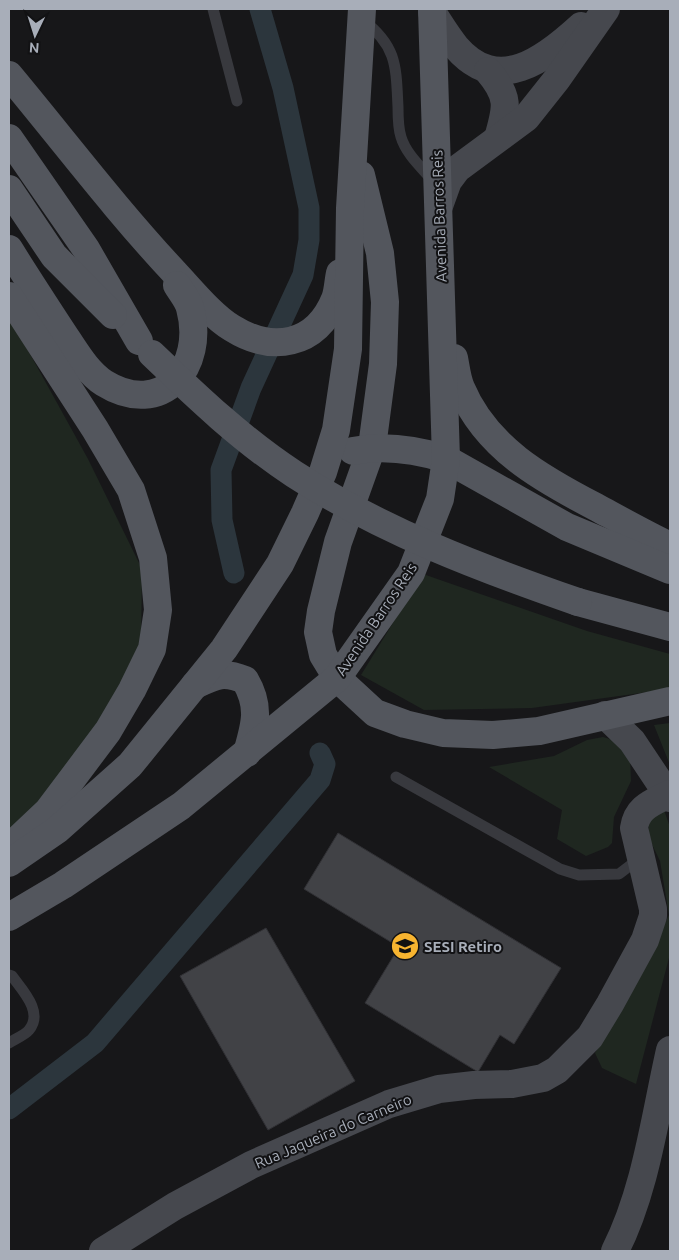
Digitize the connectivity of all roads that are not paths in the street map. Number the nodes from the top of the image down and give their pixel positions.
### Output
1 (213, 9) edge
2 (601, 9) edge
3 (606, 9) edge
4 (432, 10) edge
5 (362, 14) edge
6 (488, 71) junction
7 (9, 75) edge
8 (236, 101) dead end
9 (9, 138) edge
10 (498, 138) junction
11 (354, 144) junction
12 (9, 189) edge
13 (439, 196) junction
14 (350, 208) junction
15 (9, 249) edge
16 (156, 253) junction
17 (9, 296) edge
18 (443, 309) junction
19 (146, 348) junction
20 (372, 448) junction
21 (446, 459) junction
22 (306, 513) junction
23 (670, 546) edge
24 (670, 570) edge
25 (670, 627) edge
26 (337, 678) junction
27 (193, 686) junction
28 (670, 701) edge
29 (605, 715) junction
30 (247, 753) junction
31 (396, 777) dead end
32 (669, 796) edge
33 (9, 848) edge
34 (641, 856) junction
35 (9, 863) edge
36 (9, 917) edge
37 (9, 975) edge
38 (9, 1043) edge
39 (670, 1050) edge
40 (103, 1251) edge
41 (615, 1251) edge

1 - 8 lane
2 - 6 main road
3 - 10 main road
4 - 6 main road
4 - 13 main road, Avenida Barros Reis
5 - 11 main road
5 - 13 lane
6 - 10 main road
7 - 16 main road
9 - 19 main road
10 - 13 main road
11 - 14 main road
11 - 20 main road
12 - 19 main road
13 - 18 main road, Avenida Barros Reis
14 - 16 main road
14 - 22 main road
15 - 16 main road
17 - 33 main road
18 - 21 main road, Avenida Barros Reis
18 - 23 main road
19 - 25 main road, bridge
20 - 21 main road
20 - 22 main road
20 - 26 main road
21 - 24 main road
21 - 26 main road, Avenida Barros Reis
22 - 27 main road
26 - 29 main road
26 - 30 main road, Avenida Barros Reis
27 - 30 main road
27 - 35 main road
28 - 29 main road
29 - 32 main road
30 - 36 main road, Avenida Barros Reis
31 - 34 lane
32 - 34 main road, Rua Jaqueira do Carneiro
34 - 40 main road, Rua Jaqueira do Carneiro
37 - 38 lane
39 - 41 main road

